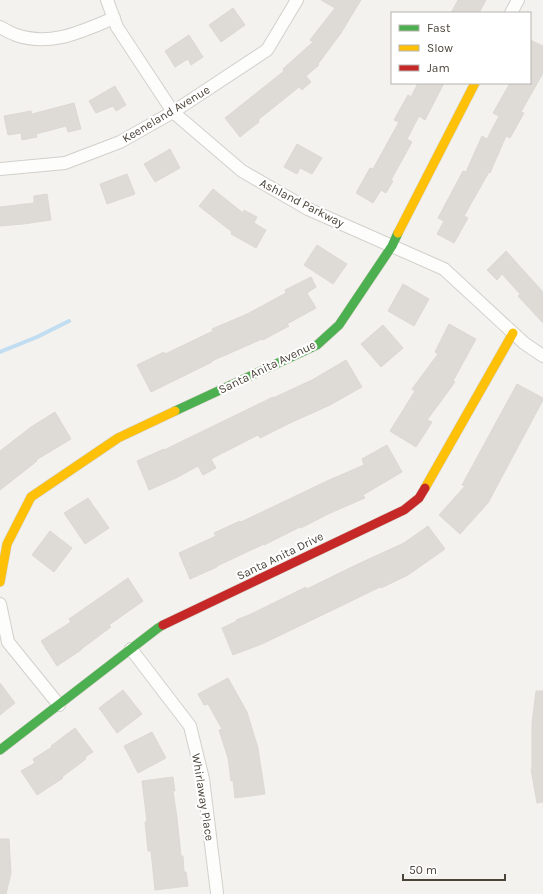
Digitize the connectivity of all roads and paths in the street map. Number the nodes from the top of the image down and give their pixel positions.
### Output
1 (107, 0) edge
2 (297, 0) edge
3 (518, 0) edge
4 (512, 12) edge
5 (114, 18) junction
6 (0, 27) edge
7 (474, 84) edge
8 (173, 112) junction
9 (0, 169) edge
10 (392, 246) junction
11 (513, 333) junction
12 (543, 356) edge
13 (0, 582) edge
14 (0, 604) edge
15 (131, 649) junction
16 (58, 705) junction
17 (0, 750) edge
18 (216, 894) edge

1 - 5 street, Ashland Parkway
2 - 8 street, Keeneland Avenue
3 - 4 street
5 - 6 street
5 - 8 street, Ashland Parkway
7 - 10 street, Santa Anita Avenue
8 - 9 street, Keeneland Avenue
8 - 10 street, Ashland Parkway
10 - 11 street, Ashland Parkway
10 - 13 street, Santa Anita Avenue
11 - 12 street, Ashland Parkway
11 - 15 street, Santa Anita Drive
14 - 16 street
15 - 16 street, Santa Anita Drive
15 - 18 street, Whirlaway Place
16 - 17 street, Santa Anita Drive

